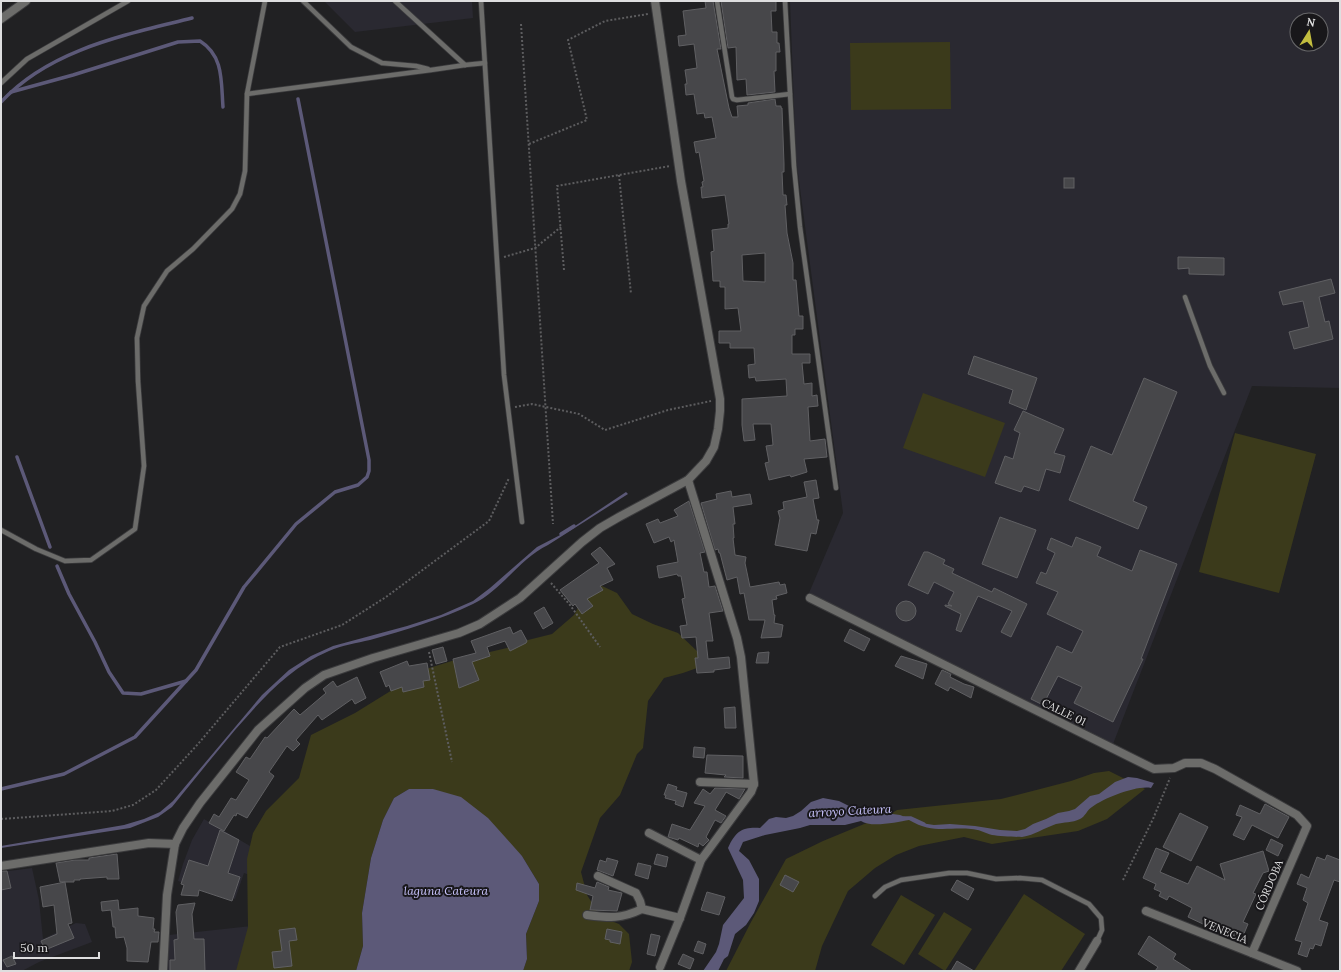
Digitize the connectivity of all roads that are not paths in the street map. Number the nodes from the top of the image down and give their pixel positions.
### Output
1 (26, 1) edge
2 (128, 1) edge
3 (265, 1) edge
4 (303, 1) edge
5 (395, 1) edge
6 (481, 1) edge
7 (655, 1) edge
8 (717, 1) edge
9 (785, 1) edge
10 (1, 19) edge
11 (485, 63) junction
12 (464, 65) junction
13 (431, 70) junction
14 (1, 83) edge
15 (247, 94) junction
16 (790, 94) junction
17 (1185, 297) dead end
18 (1224, 393) dead end
19 (688, 480) junction
20 (836, 488) dead end
21 (522, 522) dead end
22 (1, 530) edge
23 (810, 598) dead end
24 (700, 782) dead end
25 (754, 784) junction
26 (1307, 826) joint
27 (649, 833) dead end
28 (175, 844) junction
29 (701, 860) junction
30 (1, 866) edge
31 (598, 876) dead end
32 (875, 896) dead end
33 (642, 909) junction
34 (1146, 911) dead end
35 (587, 915) dead end
36 (680, 918) junction
37 (1097, 941) joint
38 (1252, 953) junction
39 (660, 967) dead end
40 (163, 971) edge
41 (1079, 971) edge
42 (1296, 971) edge

1 - 10 street
2 - 14 lane
3 - 15 lane
4 - 13 lane
5 - 12 lane
6 - 11 lane
7 - 19 street
8 - 16 lane
9 - 16 lane
11 - 12 lane
11 - 21 lane
12 - 13 lane
13 - 15 lane
15 - 22 lane
16 - 20 lane
17 - 18 lane
19 - 25 street
19 - 28 street
23 - 26 street, CALLE 01
24 - 25 street
25 - 29 street
26 - 38 street, CÓRDOBA
27 - 29 street
28 - 30 street
28 - 40 street
29 - 36 street
31 - 33 street
32 - 37 lane
33 - 35 street
33 - 36 street
34 - 38 street, VENECIA
36 - 39 street
37 - 41 street
38 - 42 street, VENECIA

